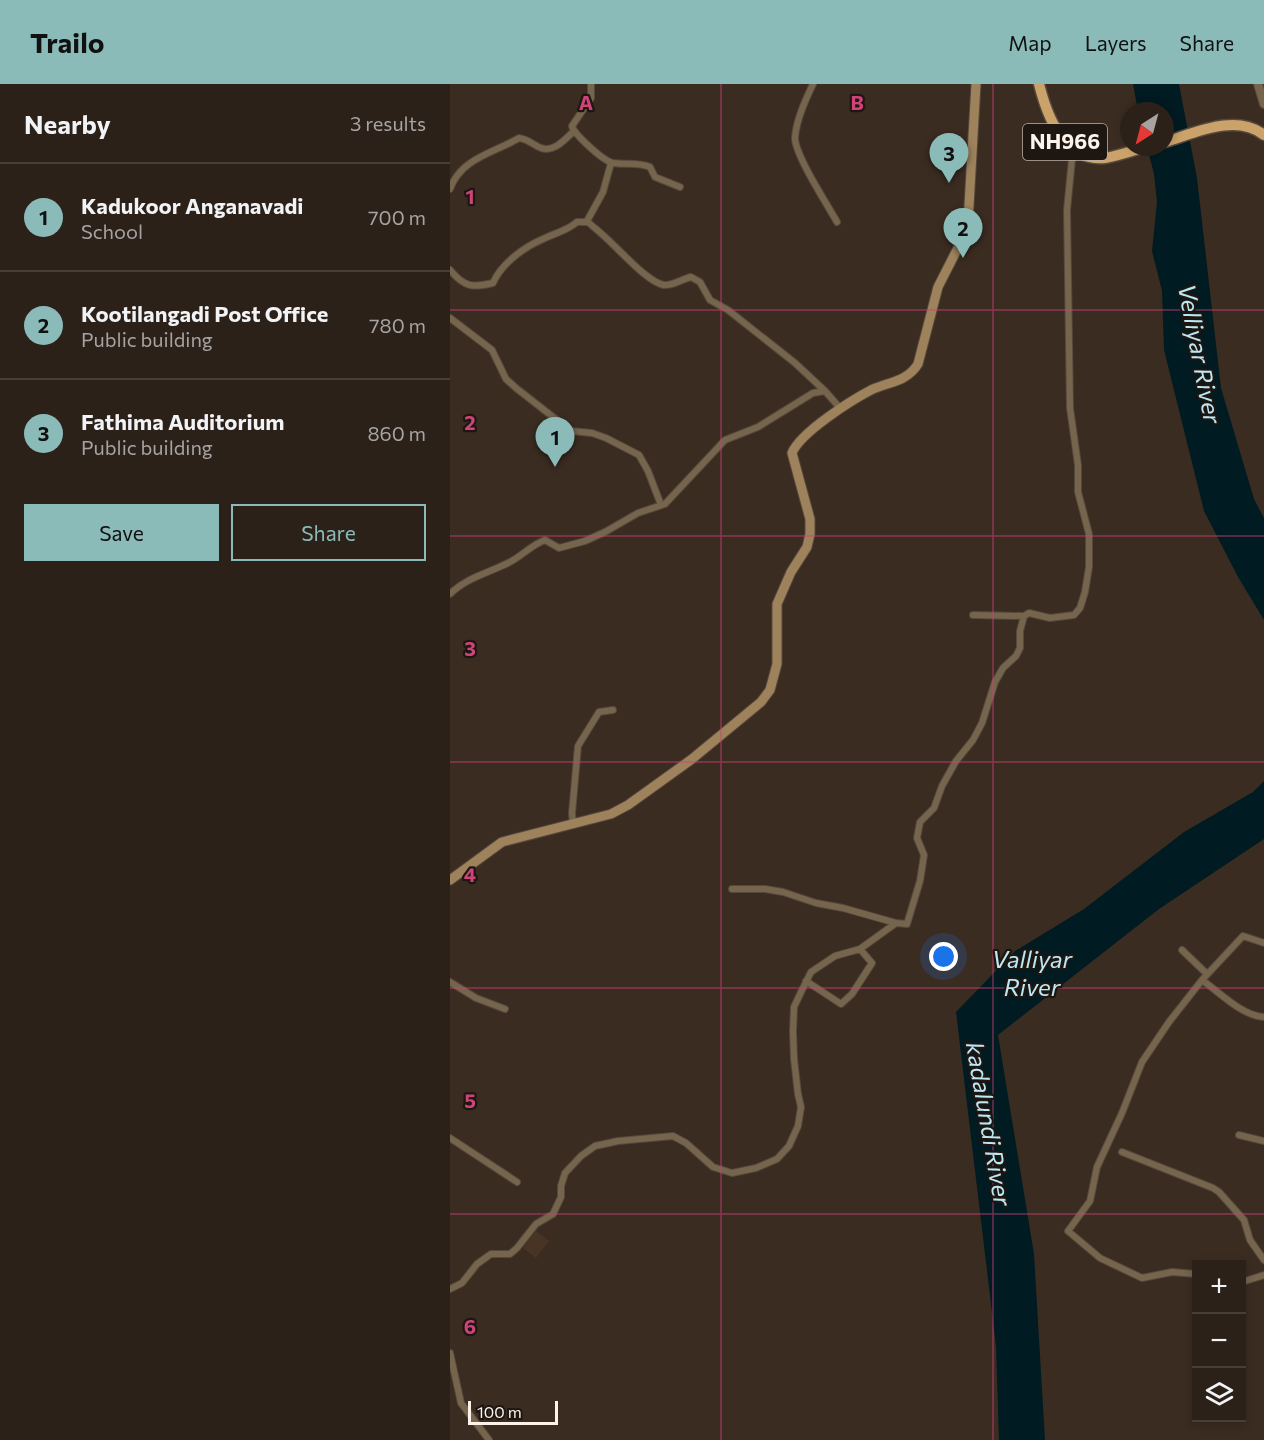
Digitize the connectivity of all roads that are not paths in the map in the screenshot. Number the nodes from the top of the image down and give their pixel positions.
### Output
1 (591, 84) edge
2 (813, 84) edge
3 (976, 84) edge
4 (1039, 84) edge
5 (1258, 84) edge
6 (1264, 104) edge
7 (574, 131) junction
8 (1264, 135) edge
9 (1174, 140) edge
10 (1073, 148) junction
11 (1120, 154) edge
12 (611, 163) junction
13 (680, 187) dead end
14 (450, 189) edge
15 (588, 222) junction
16 (837, 222) dead end
17 (450, 270) edge
18 (450, 318) edge
19 (825, 391) junction
20 (840, 408) junction
21 (661, 505) junction
22 (450, 594) edge
23 (973, 615) dead end
24 (1024, 616) junction
25 (613, 710) dead end
26 (573, 825) junction
27 (450, 880) edge
28 (732, 889) dead end
29 (896, 922) junction
30 (1264, 943) edge
31 (860, 949) junction
32 (1182, 950) dead end
33 (1207, 974) junction
34 (1202, 980) junction
35 (806, 981) junction
36 (450, 982) edge
37 (505, 1009) dead end
38 (1264, 1017) edge
39 (1239, 1135) dead end
40 (450, 1138) edge
41 (1264, 1141) edge
42 (1122, 1152) dead end
43 (517, 1182) dead end
44 (1264, 1260) edge
45 (1192, 1274) edge
46 (1264, 1275) edge
47 (1246, 1281) edge
48 (450, 1289) edge
49 (450, 1353) edge
50 (489, 1440) edge

1 - 7 street
2 - 16 street
3 - 20 main road
4 - 10 highway, NH966
5 - 6 street
7 - 12 street
7 - 14 street
8 - 9 highway
10 - 11 highway, NH966
10 - 24 street
12 - 13 street
12 - 15 street
15 - 17 street
15 - 19 street
18 - 21 street
19 - 20 street
19 - 21 street
20 - 26 main road
21 - 22 street
23 - 24 street
24 - 29 street
25 - 26 street
26 - 27 main road
28 - 29 street
29 - 31 street
30 - 33 street
31 - 35 street
31 - 35 street
32 - 33 street
33 - 34 street
34 - 38 street
34 - 45 street
35 - 48 street
36 - 37 street
39 - 41 street
40 - 43 street
42 - 44 street
46 - 47 street
49 - 50 street

